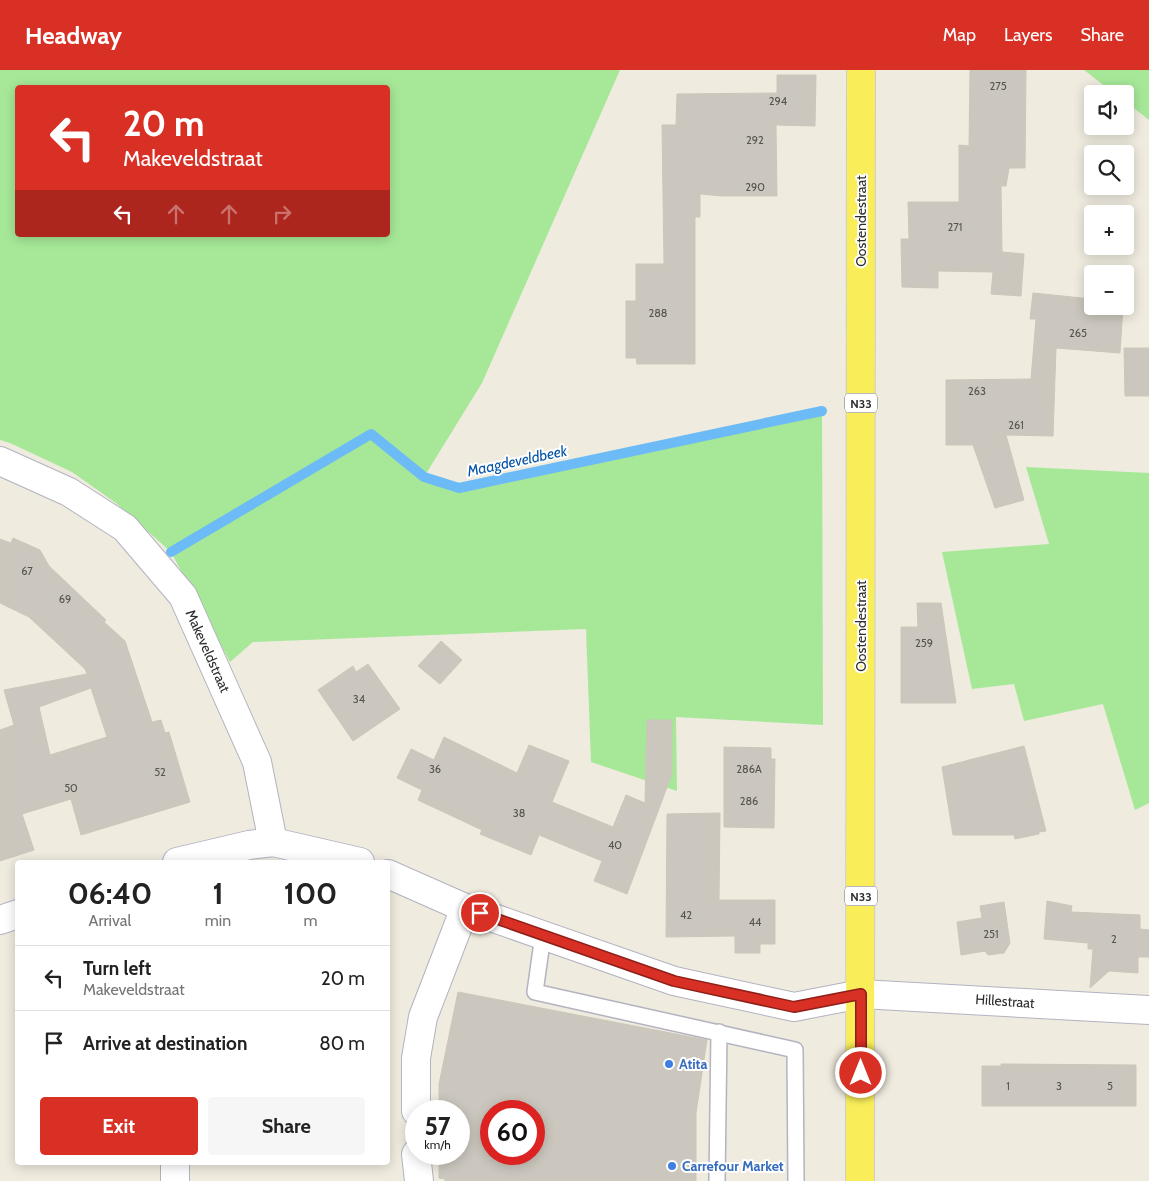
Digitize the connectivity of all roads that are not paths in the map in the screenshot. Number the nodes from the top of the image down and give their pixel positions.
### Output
1 (861, 70) edge
2 (0, 461) edge
3 (272, 842) junction
4 (185, 860) edge
5 (351, 860) edge
6 (390, 875) edge
7 (464, 908) junction
8 (15, 915) edge
9 (0, 920) edge
10 (543, 935) junction
11 (861, 994) junction
12 (1149, 1010) edge
13 (719, 1032) junction
14 (416, 1100) edge
15 (175, 1165) edge
16 (417, 1165) edge
17 (175, 1181) edge
18 (419, 1181) edge
19 (717, 1181) edge
20 (796, 1181) edge
21 (860, 1181) edge

1 - 11 main road, Oostendestraat / N33
2 - 3 street, Makeveldstraat
3 - 4 street
3 - 5 street
6 - 7 street
7 - 10 street
7 - 14 street
8 - 9 street
10 - 11 street
10 - 13 lane
11 - 12 street, Hillestraat
11 - 21 main road, Oostendestraat / N33
13 - 19 lane
13 - 20 lane
15 - 17 street
16 - 18 street

